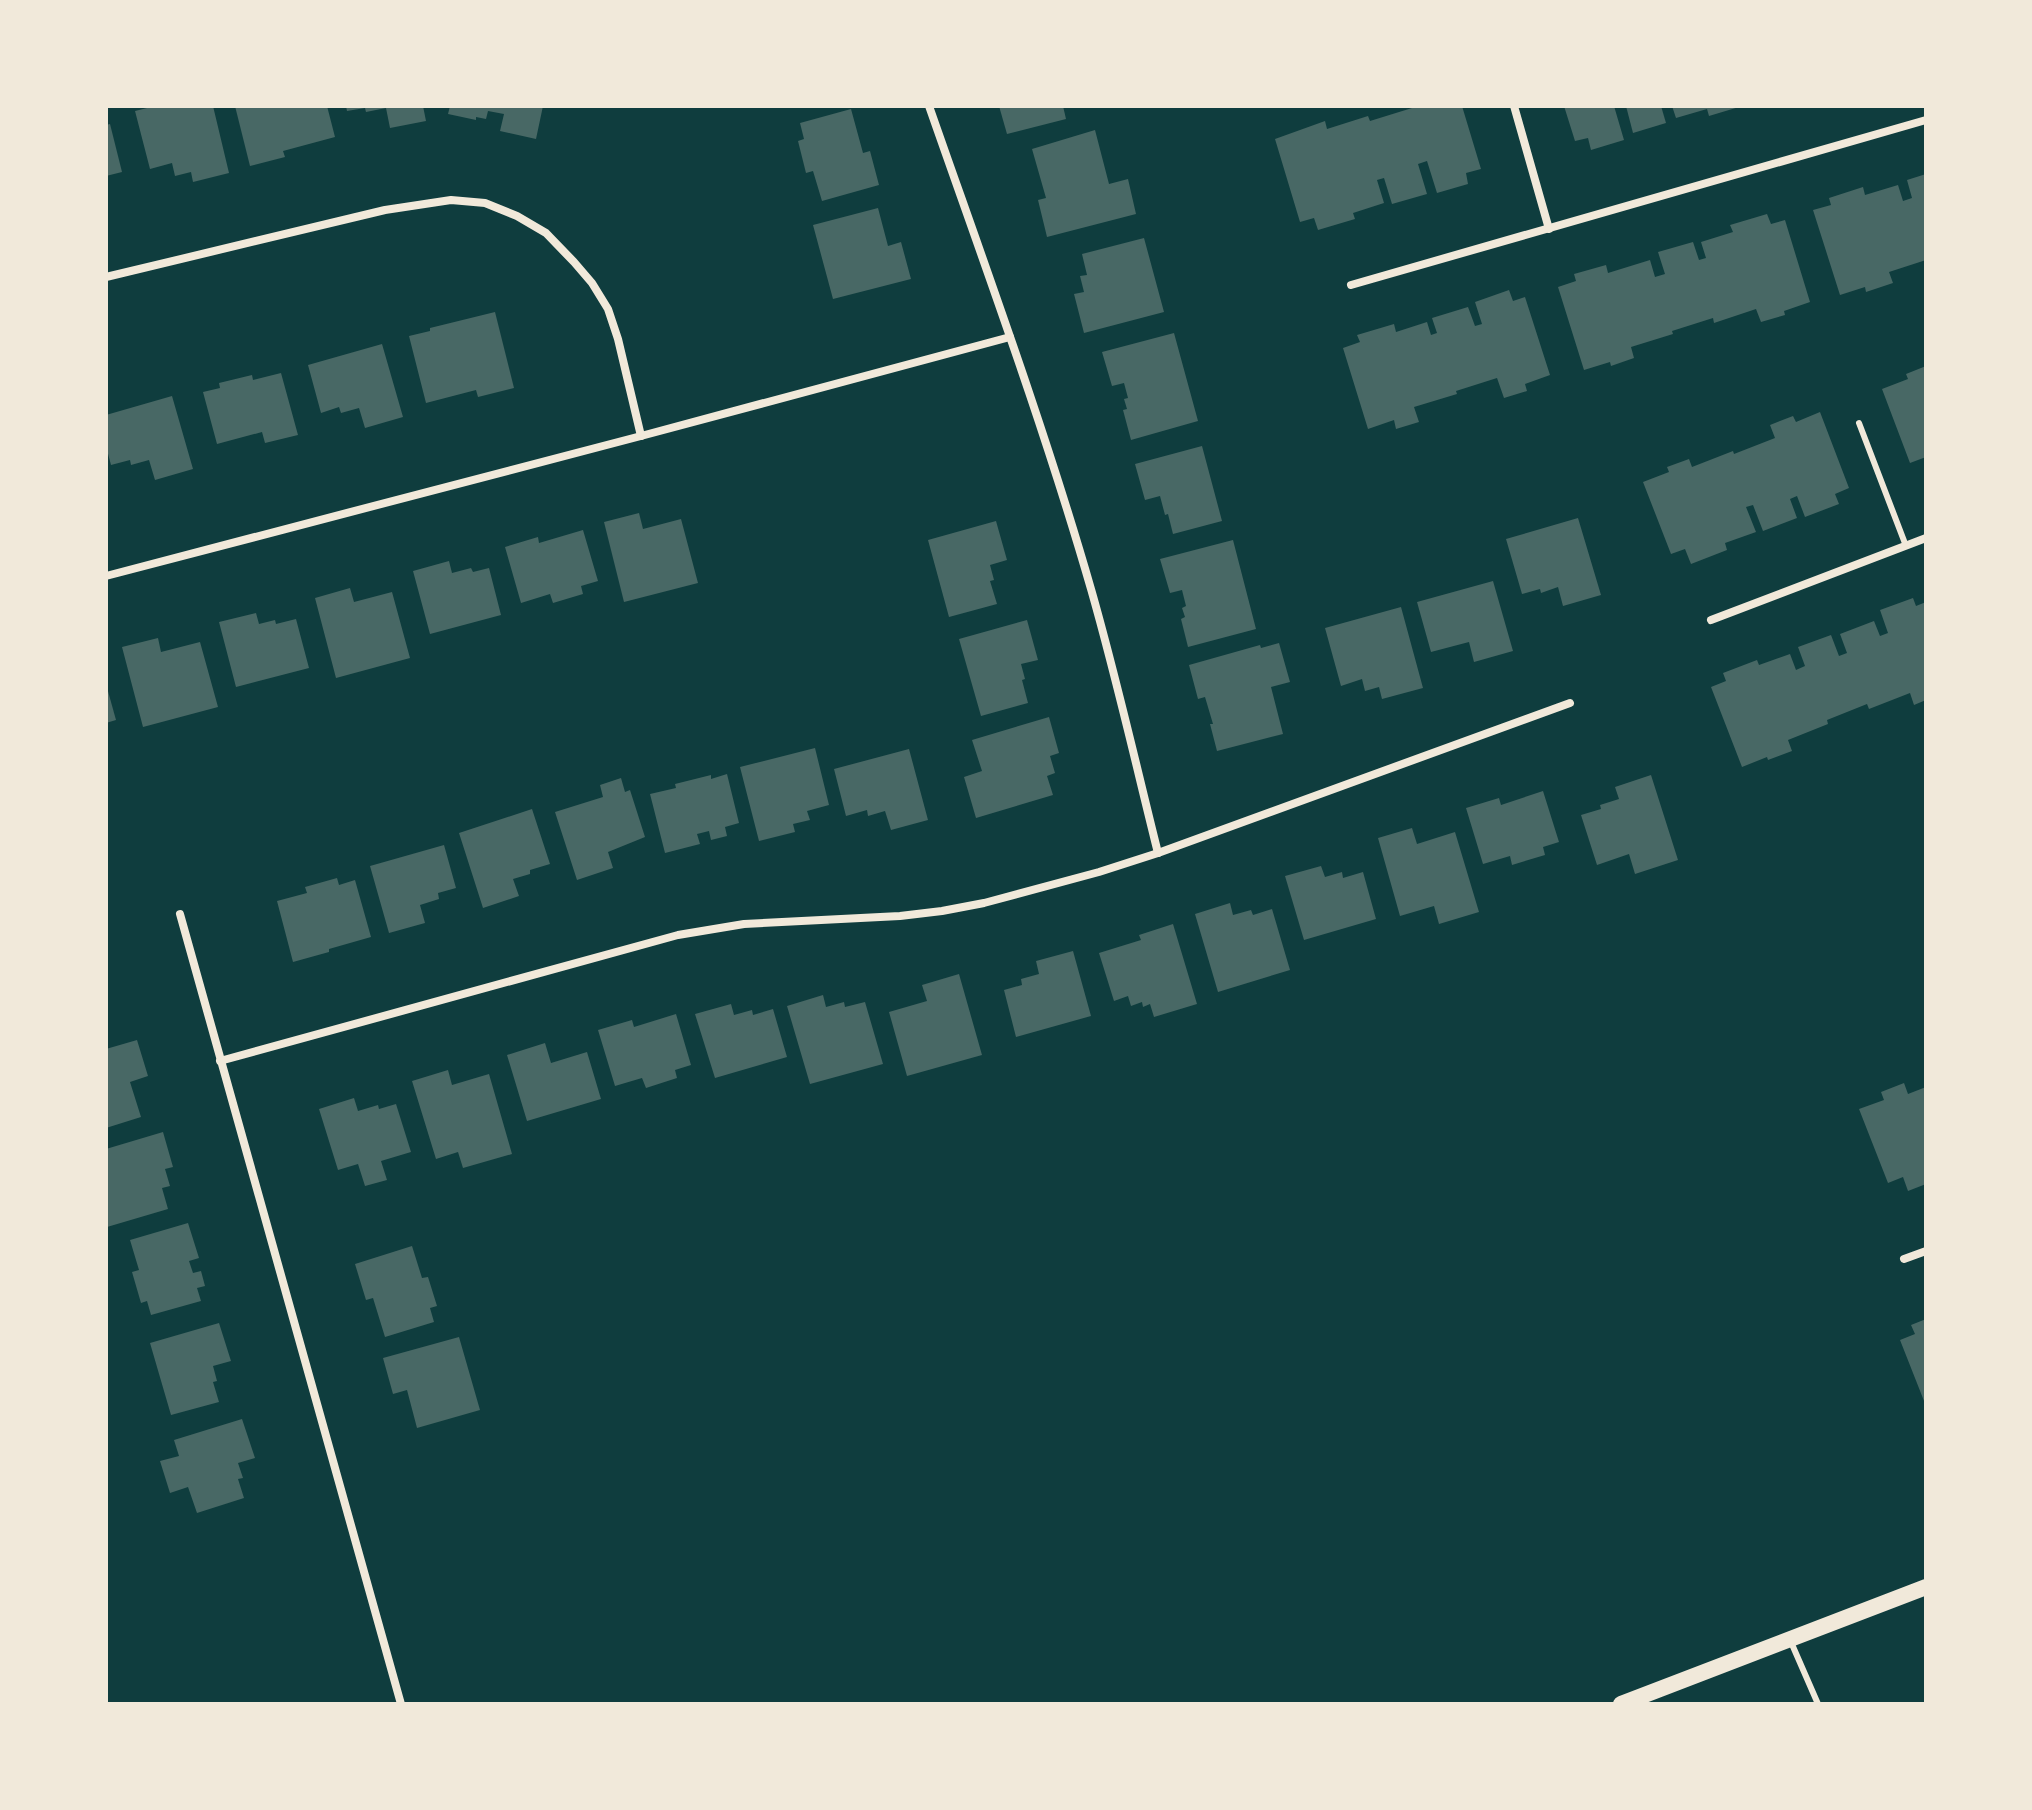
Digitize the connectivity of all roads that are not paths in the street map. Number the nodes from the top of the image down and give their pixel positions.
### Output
1 (929, 106) edge
2 (1514, 106) edge
3 (1926, 120) edge
4 (1549, 229) junction
5 (106, 277) edge
6 (1351, 285) dead end
7 (1010, 337) junction
8 (1859, 423) dead end
9 (641, 436) junction
10 (1926, 538) edge
11 (1906, 546) junction
12 (106, 576) edge
13 (1711, 620) dead end
14 (1570, 703) dead end
15 (1158, 853) junction
16 (180, 914) dead end
17 (220, 1061) junction
18 (1926, 1251) edge
19 (1904, 1259) dead end
20 (1926, 1587) edge
21 (1789, 1639) junction
22 (401, 1704) edge
23 (1621, 1704) edge
24 (1818, 1704) edge

1 - 7 street
2 - 4 street
3 - 4 street
4 - 6 street
5 - 9 street
7 - 9 street
7 - 15 street
8 - 11 lane
9 - 12 street
10 - 11 street
11 - 13 street
14 - 15 street
15 - 17 street
16 - 17 street
17 - 22 street
18 - 19 street
20 - 21 main road
21 - 23 main road
21 - 24 lane

